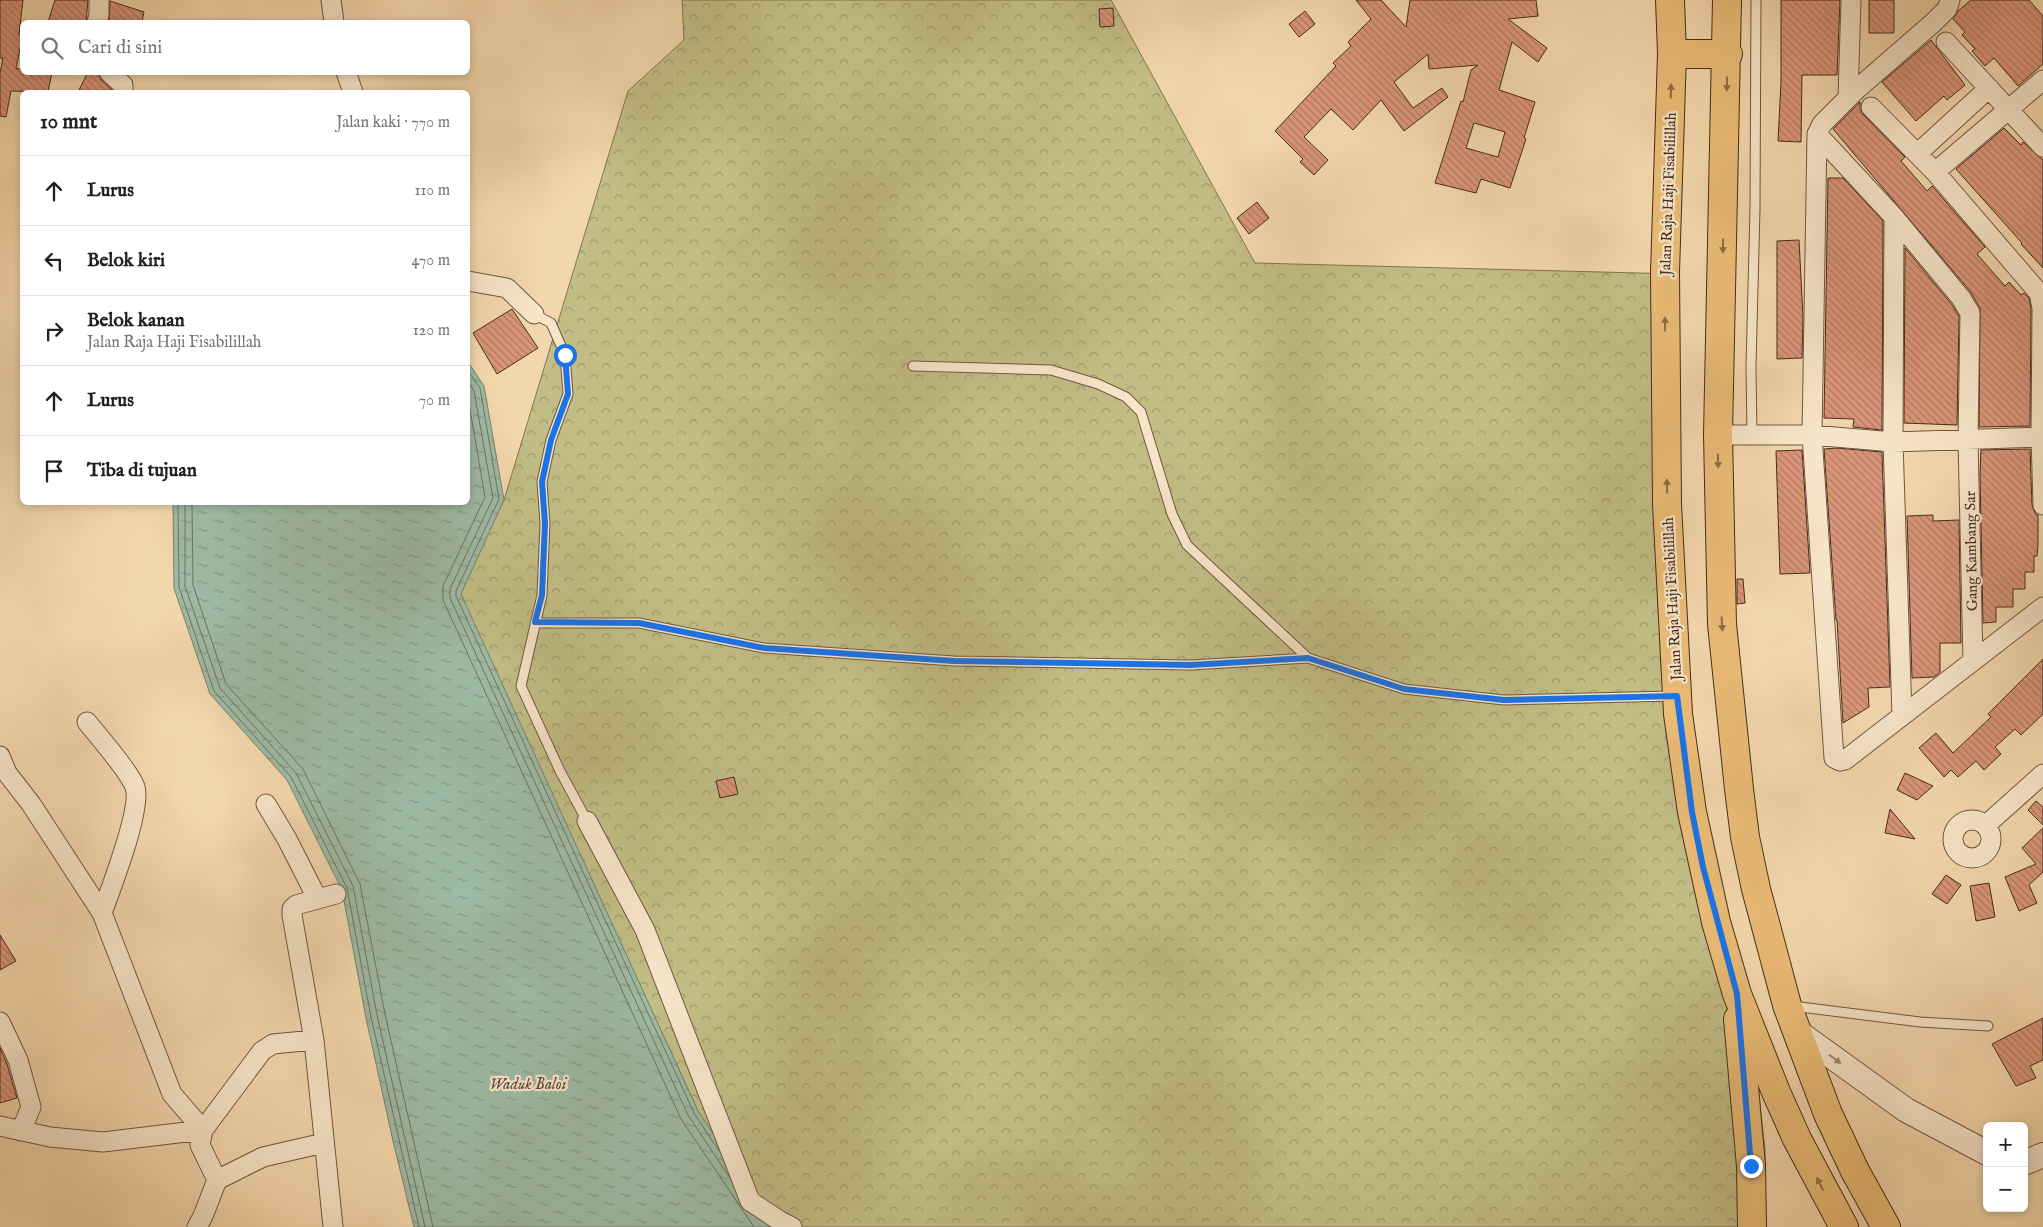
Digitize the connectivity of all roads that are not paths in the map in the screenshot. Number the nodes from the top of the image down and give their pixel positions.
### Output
1 (99, 0) edge
2 (331, 0) edge
3 (1670, 0) edge
4 (1727, 0) edge
5 (1756, 0) edge
6 (1850, 0) edge
7 (1950, 0) edge
8 (98, 20) edge
9 (334, 20) edge
10 (1946, 42) dead end
11 (1672, 54) junction
12 (1728, 54) junction
13 (112, 75) edge
14 (347, 75) edge
15 (2043, 80) edge
16 (1989, 88) junction
17 (123, 90) edge
18 (352, 90) edge
19 (1848, 98) junction
20 (1871, 107) dead end
21 (2008, 111) junction
22 (1944, 129) junction
23 (1817, 134) junction
24 (2043, 147) edge
25 (1961, 150) junction
26 (1918, 153) junction
27 (1935, 172) junction
28 (1894, 217) junction
29 (470, 282) edge
30 (534, 314) joint
31 (913, 366) dead end
32 (1718, 435) junction
33 (1752, 435) junction
34 (1812, 435) junction
35 (2042, 437) edge
36 (1968, 440) junction
37 (1893, 442) junction
38 (2043, 505) edge
39 (2043, 607) edge
40 (535, 622) junction
41 (1308, 658) junction
42 (1973, 661) junction
43 (1677, 696) junction
44 (1902, 716) junction
45 (87, 722) dead end
46 (0, 756) edge
47 (2043, 774) edge
48 (266, 804) dead end
49 (587, 821) joint
50 (1986, 825) dead end
51 (336, 894) dead end
52 (317, 898) junction
53 (102, 913) junction
54 (1737, 994) junction
55 (1787, 1005) junction
56 (0, 1022) edge
57 (1988, 1026) dead end
58 (1795, 1030) junction
59 (314, 1040) junction
60 (0, 1126) edge
61 (203, 1130) junction
62 (21, 1131) junction
63 (324, 1143) junction
64 (1983, 1150) edge
65 (2043, 1155) edge
66 (2028, 1161) edge
67 (217, 1180) junction
68 (197, 1227) edge
69 (333, 1227) edge
70 (792, 1227) edge
71 (1752, 1227) edge
72 (1844, 1227) edge
73 (1886, 1227) edge

1 - 8 street
2 - 9 street
3 - 11 main road, Jalan Raja Haji Fisabilillah
4 - 12 main road
5 - 33 lane
6 - 19 street
7 - 19 street
10 - 16 street
11 - 12 main road
43 -> 11 main road, Jalan Raja Haji Fisabilillah
12 -> 32 main road
13 - 17 street
14 - 18 street
15 - 21 street
16 - 21 street
16 - 22 street
19 - 23 street
20 - 26 street
21 - 24 street
21 - 25 street
22 - 25 street
22 - 26 street
23 - 28 street, Gang Kambang Sar
23 - 34 street
25 - 27 street
26 - 27 street
27 - 35 street
28 - 36 street, Gang Kambang Sar
28 - 37 street
29 - 30 street
30 - 40 lane
31 - 41 lane
32 - 33 street
32 -> 55 main road
33 - 34 street
34 - 37 street
34 - 44 street
35 - 36 street
35 - 38 street
36 - 37 street
36 - 42 street, Gang Kambang Sar
37 - 44 street
39 - 42 street
40 - 41 lane
40 - 49 lane
41 - 43 lane
42 - 44 street
43 - 54 main road, Jalan Raja Haji Fisabilillah
45 - 53 street
46 - 53 street
47 - 50 street
48 - 52 street
49 - 70 street
51 - 52 street
52 - 59 street
53 - 61 street
54 - 71 main road
72 -> 54 main road, Jalan Raja Haji Fisabilillah
55 - 57 lane
55 - 58 main road
56 - 62 street
58 -> 64 street
58 - 73 main road
59 - 61 street
59 - 63 street
60 - 62 street
61 - 62 street
61 - 67 street
63 - 67 street
63 - 69 street
65 - 66 street
67 - 68 street

